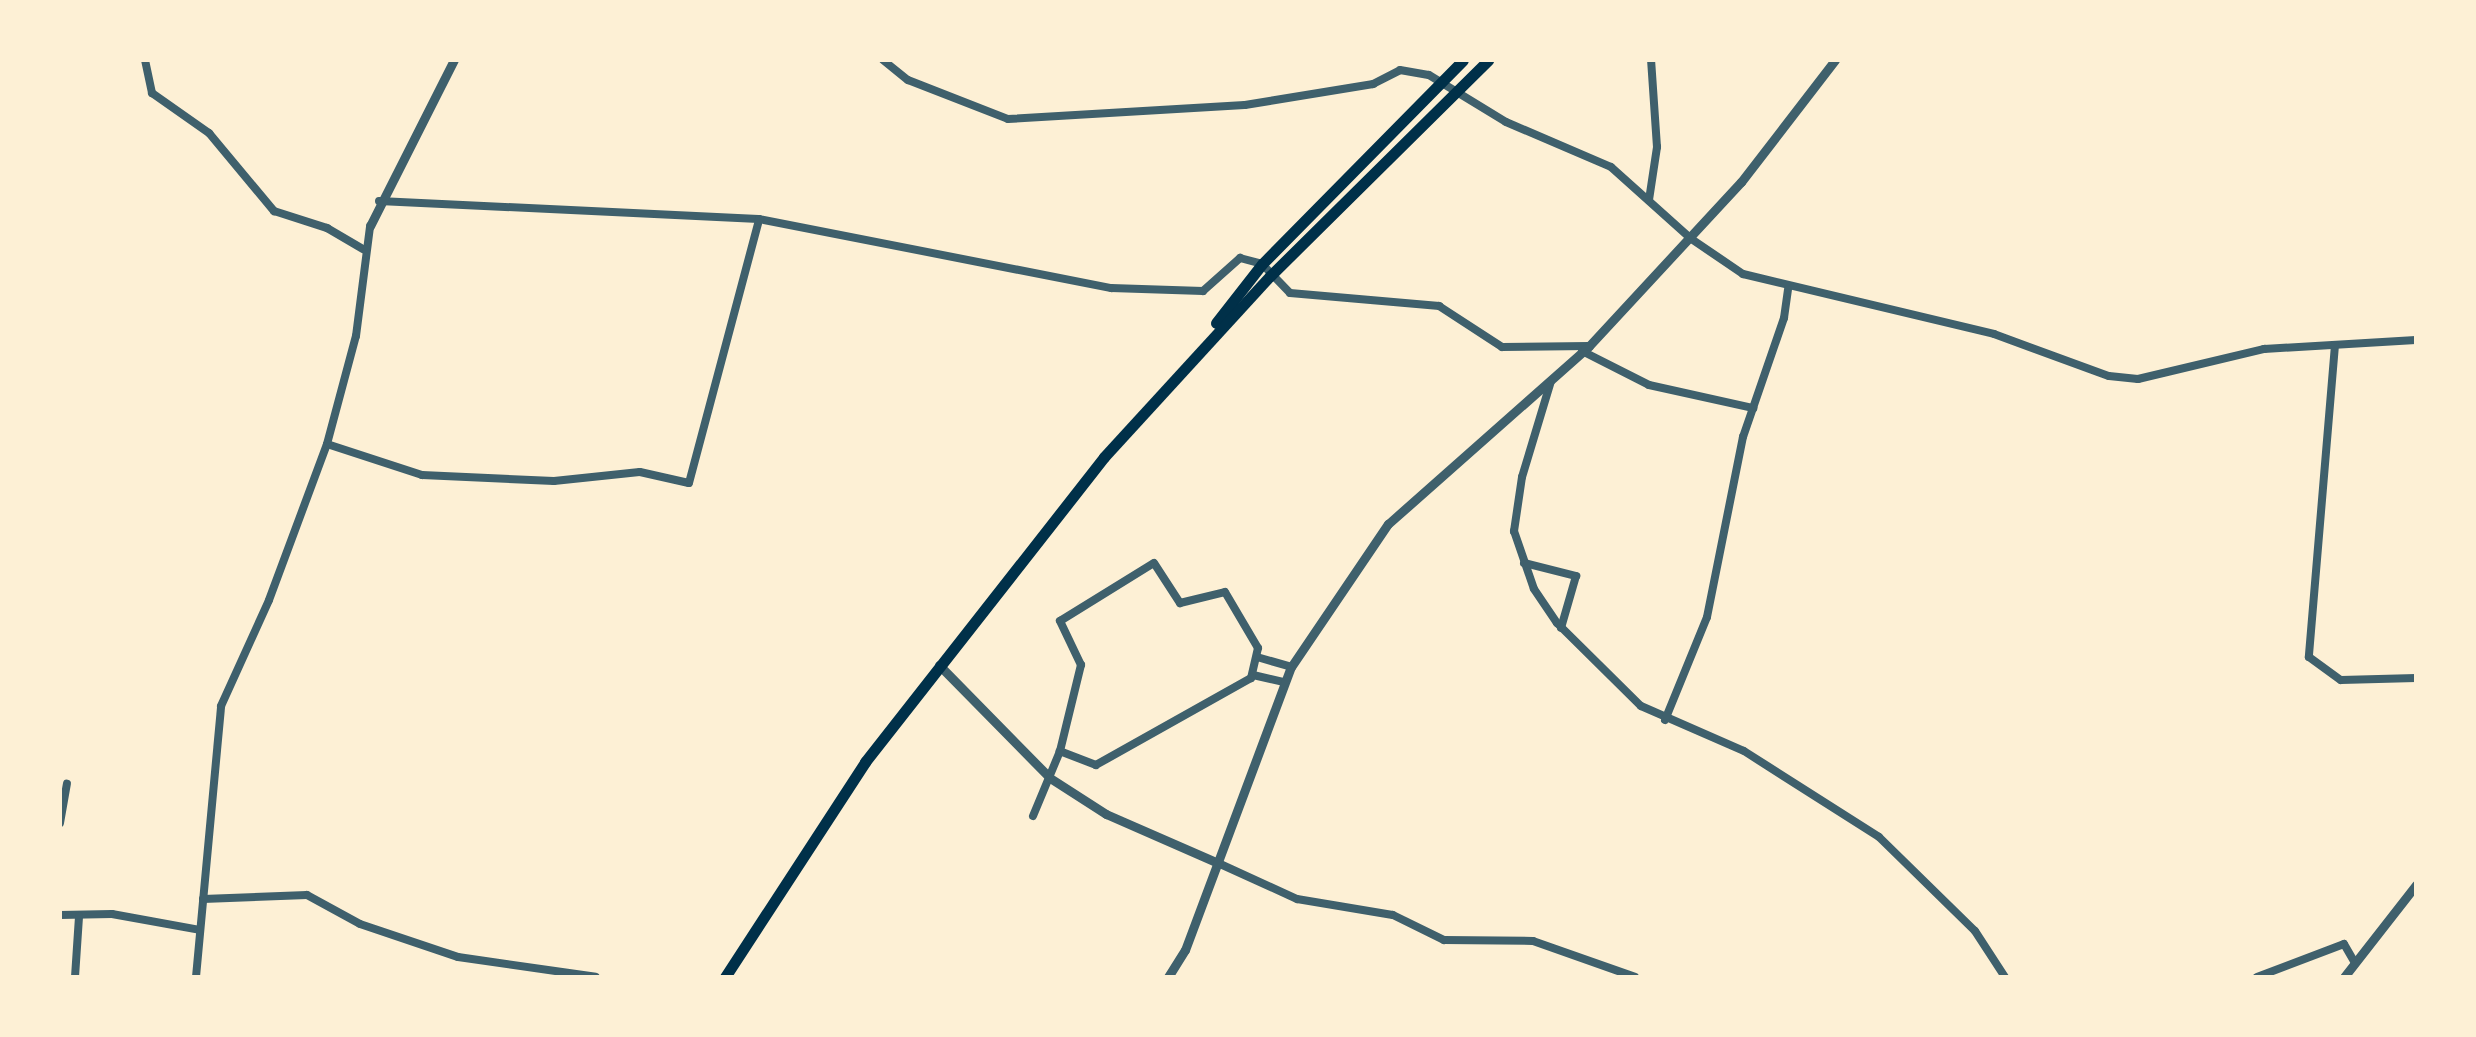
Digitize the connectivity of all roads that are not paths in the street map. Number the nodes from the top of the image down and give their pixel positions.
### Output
1 (145, 60) edge
2 (454, 60) edge
3 (882, 60) edge
4 (1463, 60) edge
5 (1488, 60) edge
6 (1651, 60) edge
7 (1835, 60) edge
8 (1440, 82) junction
9 (1456, 92) junction
10 (1649, 200) junction
11 (380, 202) junction
12 (758, 218) junction
13 (370, 226) joint
14 (1690, 238) junction
15 (363, 249) junction
16 (1262, 264) junction
17 (1270, 276) junction
18 (1788, 288) junction
19 (2416, 340) edge
20 (2335, 344) junction
21 (1586, 348) junction
22 (1173, 378) junction
23 (1551, 381) junction
24 (1753, 408) junction
25 (327, 444) junction
26 (1524, 564) junction
27 (1561, 628) junction
28 (1258, 657) junction
29 (938, 664) junction
30 (1290, 667) junction
31 (1253, 675) junction
32 (2416, 678) edge
33 (1284, 682) junction
34 (1664, 720) junction
35 (1060, 752) junction
36 (1050, 778) junction
37 (67, 784) dead end
38 (1033, 816) dead end
39 (60, 822) edge
40 (1218, 863) junction
41 (2416, 885) edge
42 (203, 899) junction
43 (60, 915) edge
44 (79, 916) junction
45 (200, 930) junction
46 (2355, 963) junction
47 (75, 977) edge
48 (196, 977) edge
49 (596, 977) edge
50 (725, 977) edge
51 (1168, 977) edge
52 (1635, 977) edge
53 (2004, 977) edge
54 (2257, 977) edge
55 (2344, 977) edge

1 - 15 street
2 - 11 street
3 - 8 street
4 - 8 main road
5 - 9 main road
6 - 10 street
7 - 14 street
8 - 9 street
8 - 16 main road
9 - 10 street
9 - 17 main road
10 - 14 street
11 - 12 street
11 - 13 street
12 - 16 street
12 - 25 street
13 - 15 street
14 - 18 street
14 - 21 street
15 - 25 street
16 - 17 street
16 - 22 main road
17 - 21 street
17 - 22 main road
18 - 20 street
18 - 24 street
19 - 20 street
20 - 32 street
21 - 23 street
21 - 24 street
22 - 29 main road
23 - 26 street
23 - 30 street
24 - 34 street
25 - 42 street
26 - 27 street
26 - 27 street
27 - 34 street
28 - 30 street
28 - 31 street
28 - 35 street
29 - 36 street
29 - 50 main road
30 - 33 street
31 - 33 street
31 - 35 street
33 - 40 street
34 - 53 street
35 - 36 street
36 - 38 street
36 - 40 street
37 - 39 street
40 - 51 street
40 - 52 street
41 - 46 street
42 - 45 street
42 - 49 street
43 - 44 street
44 - 45 street
44 - 47 street
45 - 48 street
46 - 54 street
46 - 55 street

